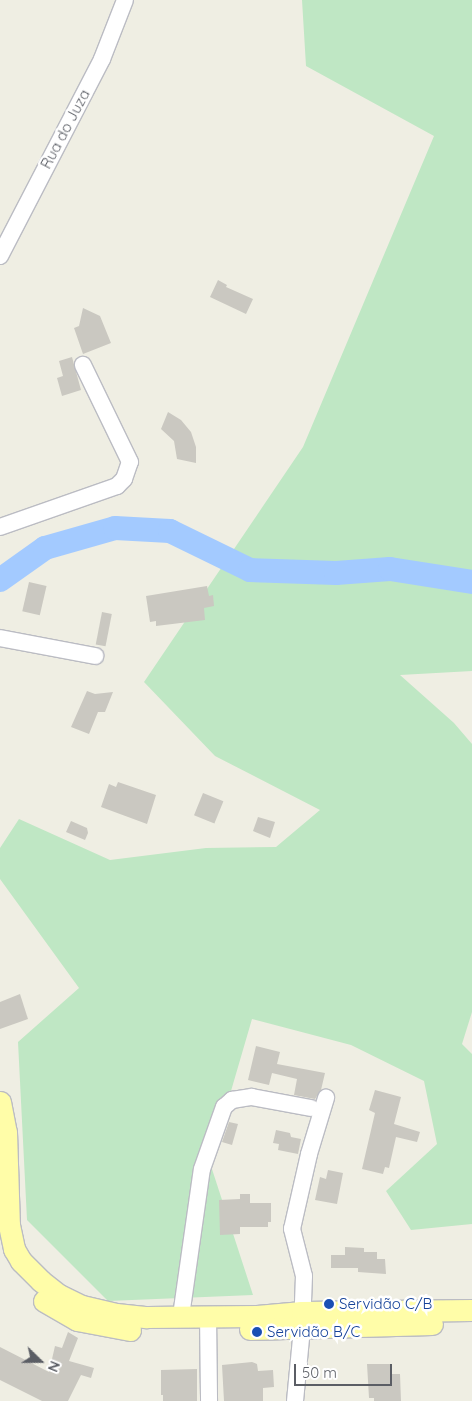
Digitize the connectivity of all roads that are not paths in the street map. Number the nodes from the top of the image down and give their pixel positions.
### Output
1 (125, 0) edge
2 (0, 256) edge
3 (83, 365) dead end
4 (0, 527) edge
5 (0, 638) edge
6 (95, 656) dead end
7 (326, 1098) dead end
8 (0, 1102) edge
9 (311, 1108) dead end
10 (0, 1239) edge
11 (181, 1316) junction
12 (466, 1317) edge
13 (302, 1320) junction
14 (208, 1322) junction
15 (209, 1401) edge
16 (295, 1401) edge

1 - 2 street, Rua do Juza
3 - 4 street
5 - 6 street
7 - 13 street
8 - 11 main road
9 - 11 street
10 - 14 main road
11 - 14 main road
12 - 13 main road
13 - 14 main road
13 - 16 street
14 - 15 street

